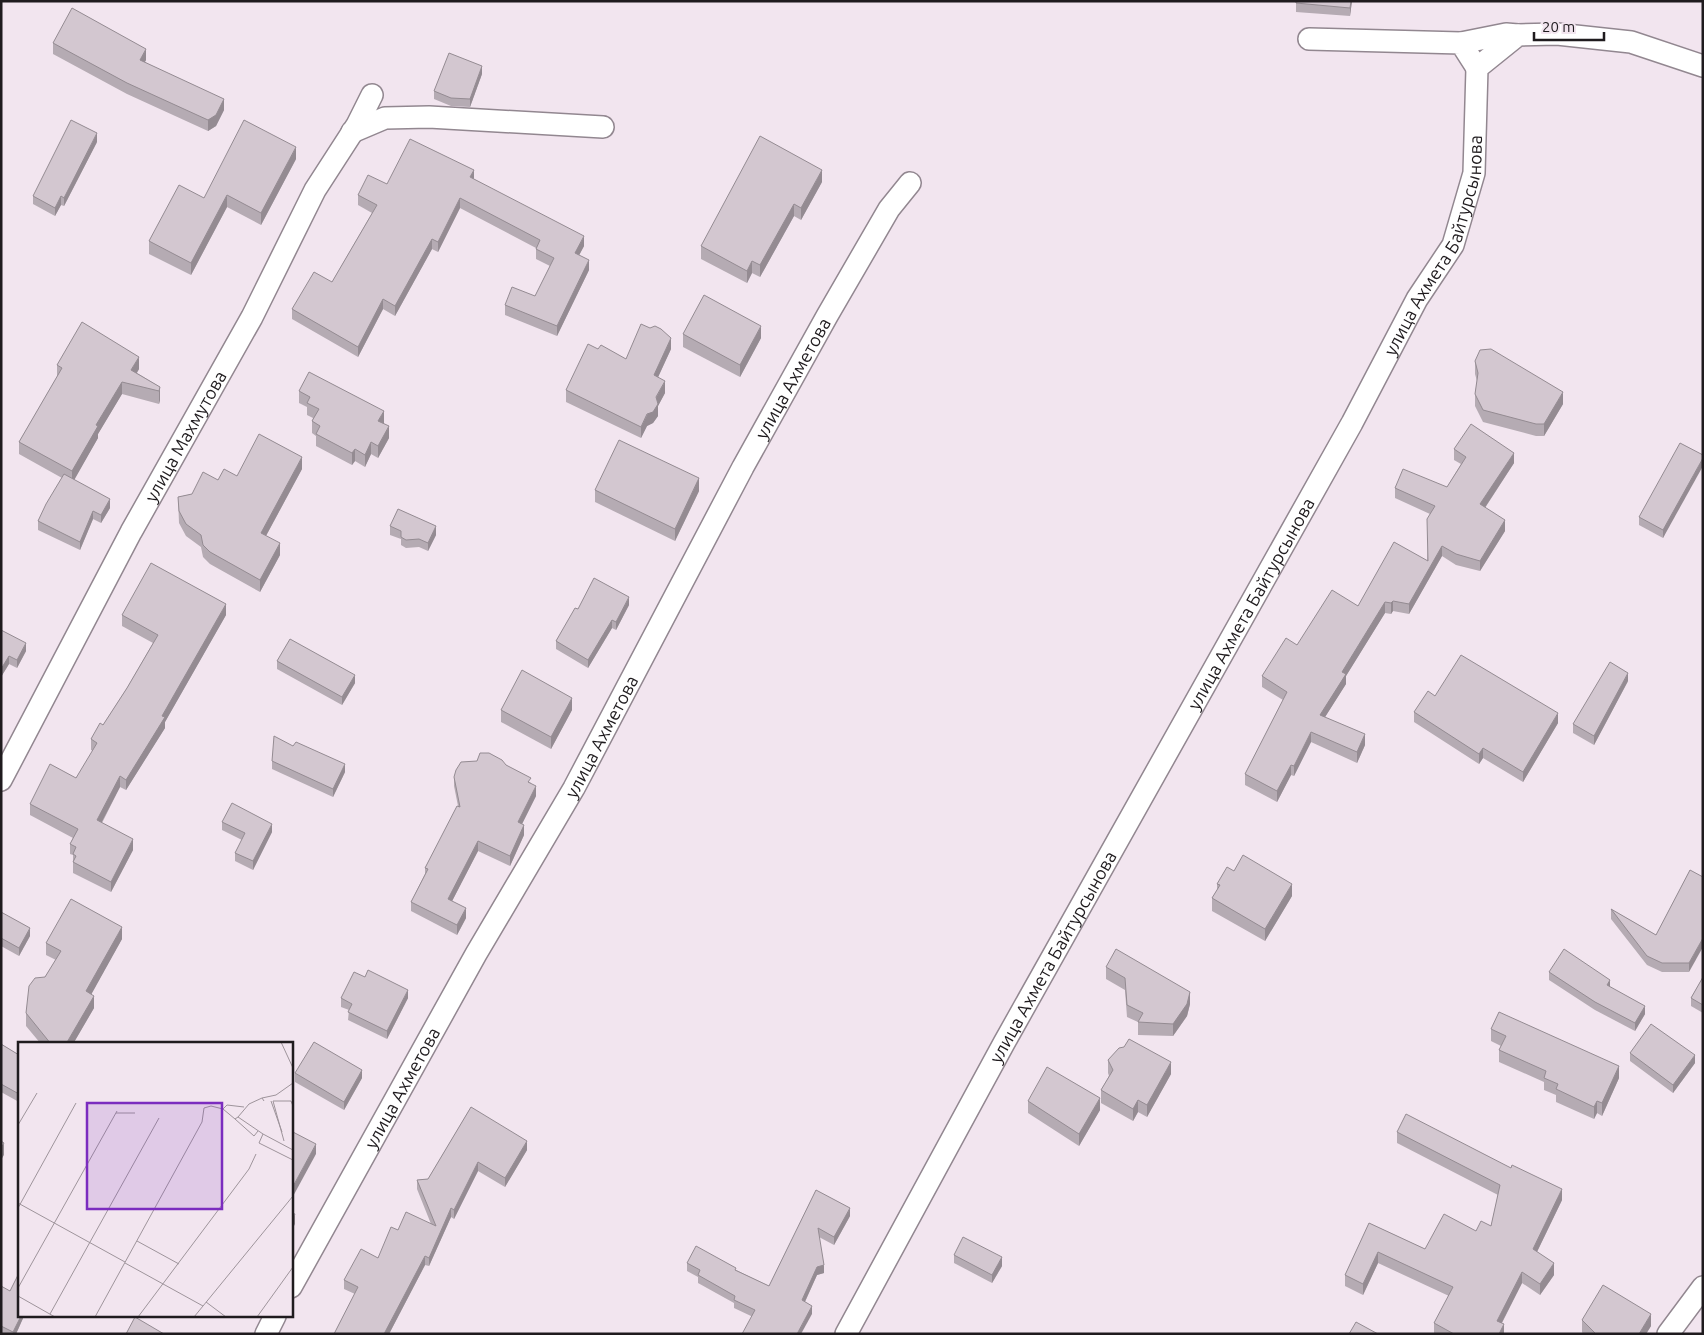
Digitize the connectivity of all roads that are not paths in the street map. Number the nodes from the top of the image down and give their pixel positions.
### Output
1 (1518, 35) junction
2 (1309, 39) dead end
3 (1461, 43) junction
4 (1703, 66) edge
5 (1477, 68) junction
6 (372, 94) dead end
7 (603, 127) dead end
8 (352, 132) junction
9 (910, 183) dead end
10 (1, 780) edge
11 (292, 1285) edge
12 (1703, 1287) edge
13 (275, 1318) edge
14 (266, 1334) edge
15 (846, 1334) edge
16 (1668, 1334) edge

1 - 3 street
1 - 4 street
1 - 5 street
2 - 3 street
3 - 5 street
5 - 15 street, улица Ахмета Байтурсынова
6 - 8 street, улица Махмутова
7 - 8 street
8 - 10 street, улица Махмутова
9 - 11 street, улица Ахметова
12 - 16 street
13 - 14 street

